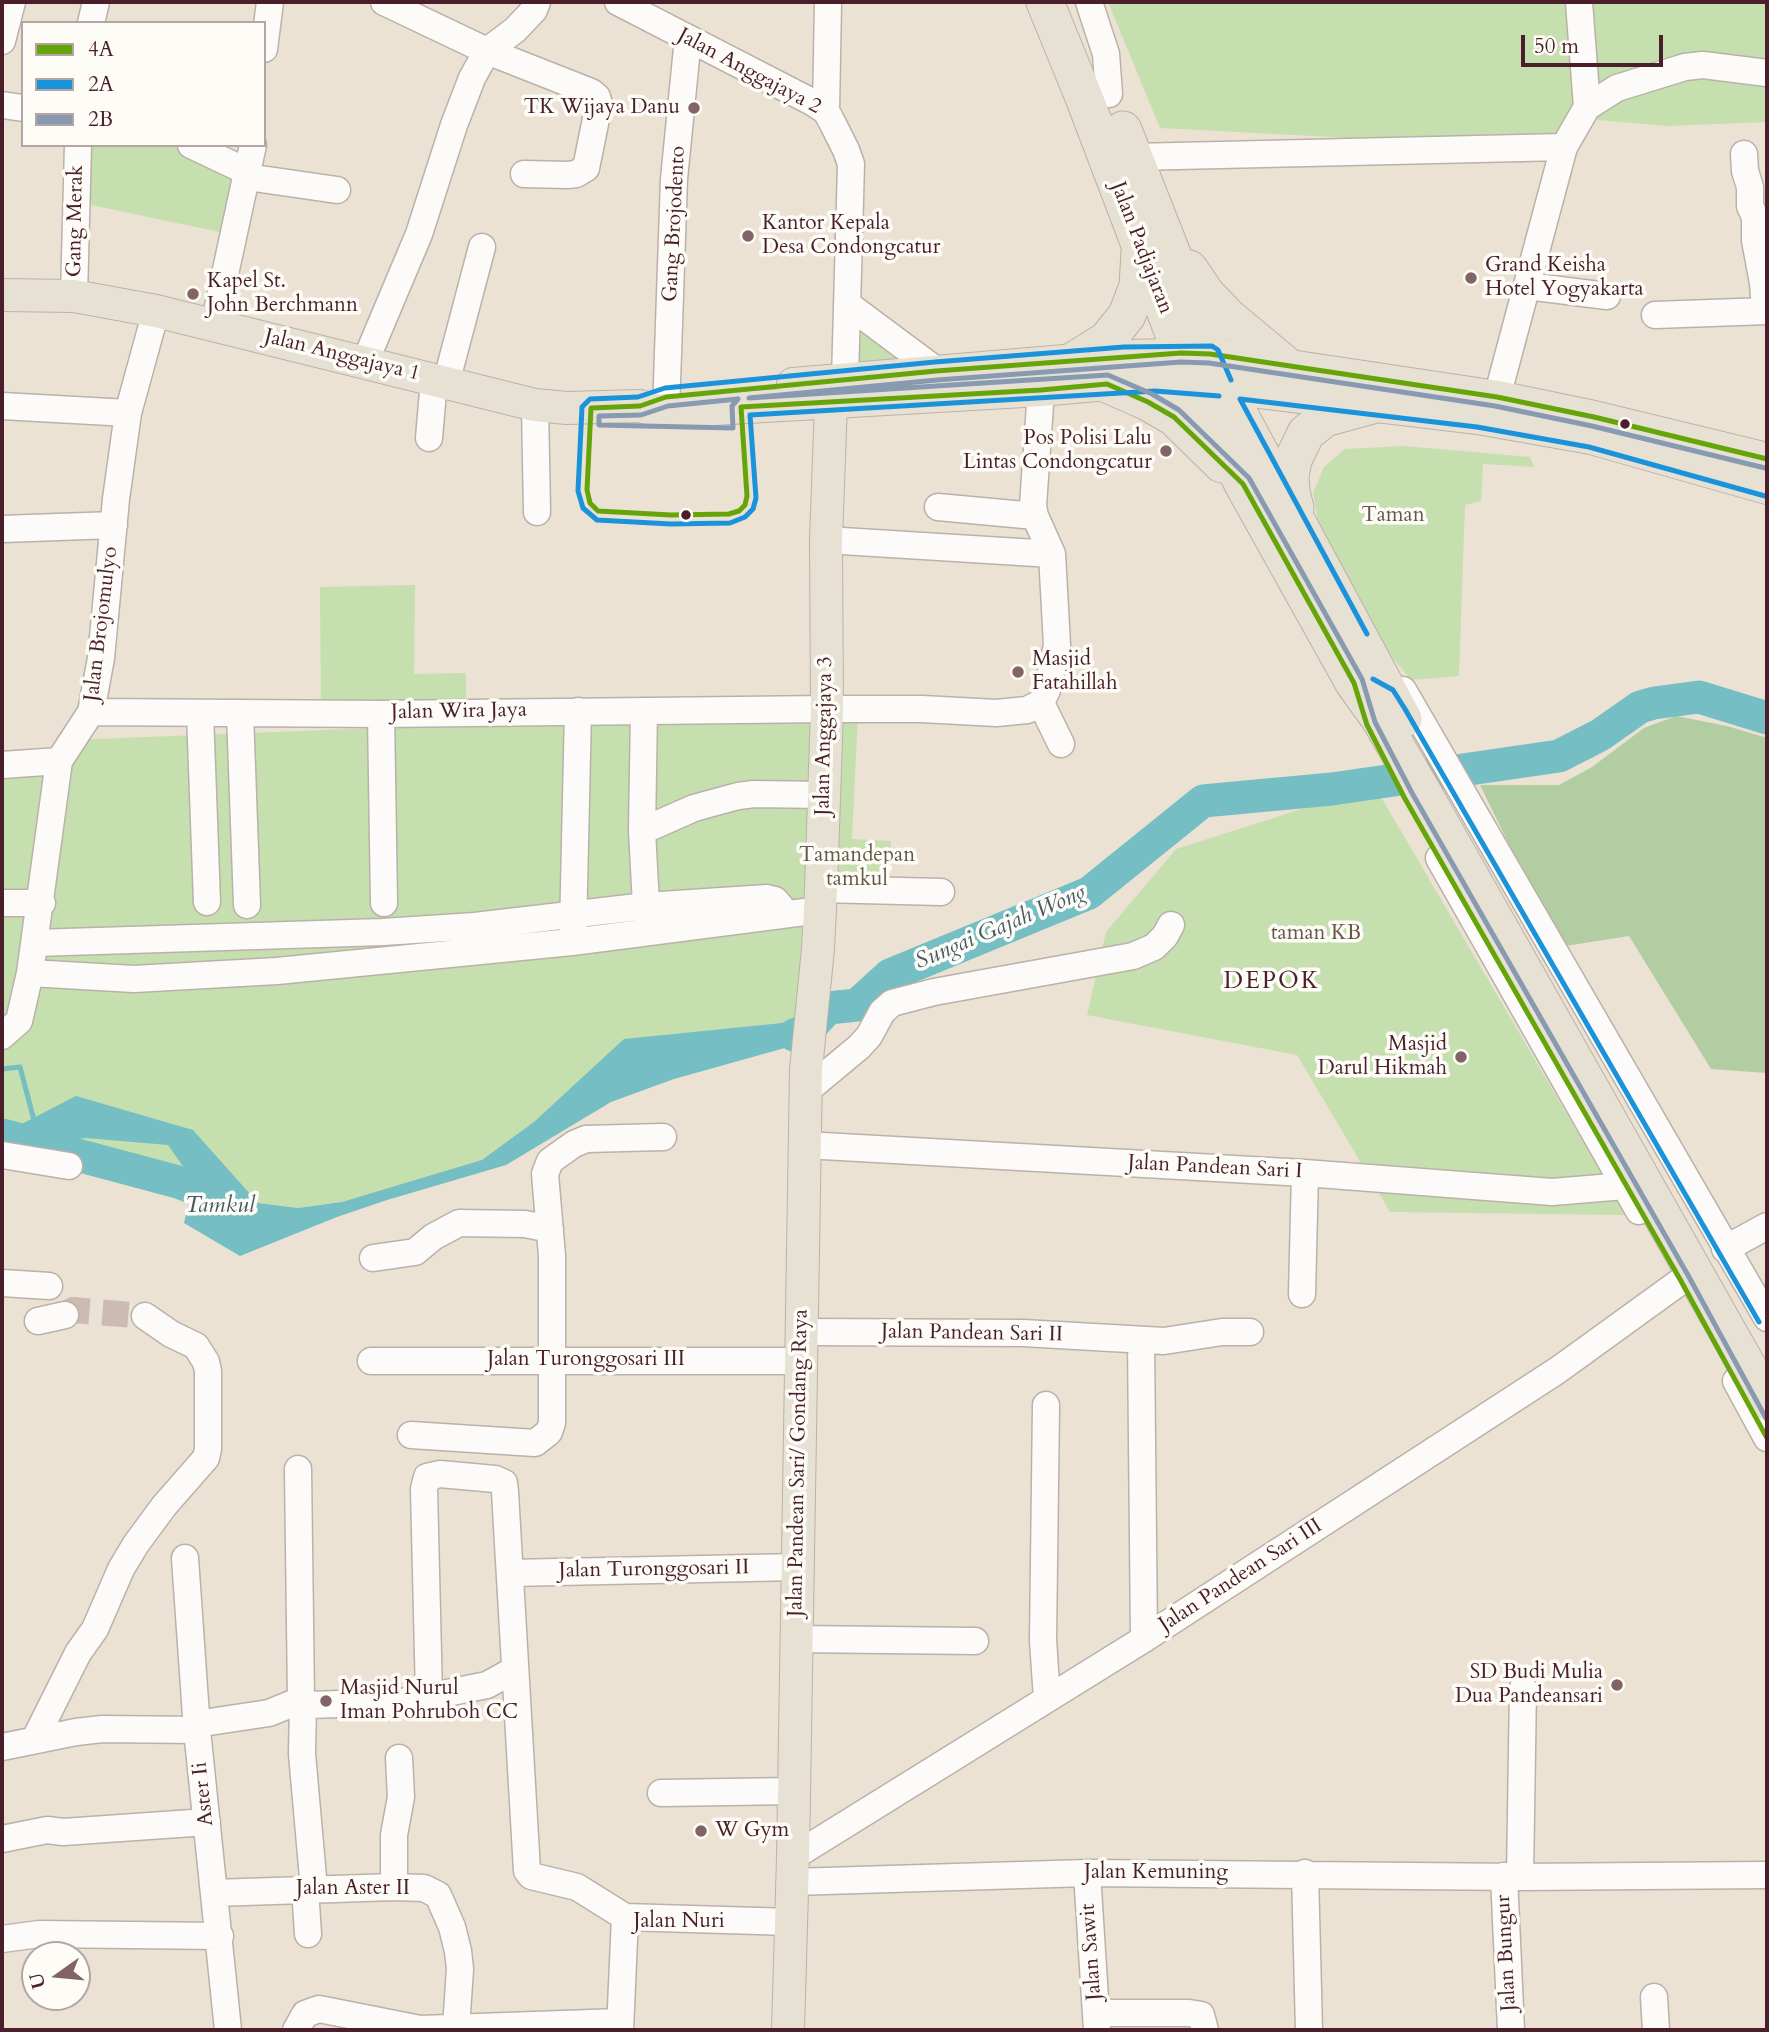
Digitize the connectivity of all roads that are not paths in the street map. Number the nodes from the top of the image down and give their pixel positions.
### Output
1 (12, 2) edge
2 (96, 2) edge
3 (270, 2) edge
4 (384, 2) edge
5 (537, 2) edge
6 (828, 2) edge
7 (1027, 2) edge
8 (1045, 2) edge
9 (1072, 2) edge
10 (1089, 2) edge
11 (1579, 2) edge
12 (621, 3) edge
13 (663, 14) edge
14 (91, 21) edge
15 (266, 33) edge
16 (688, 38) junction
17 (2, 41) edge
18 (487, 51) junction
19 (1767, 73) edge
20 (1097, 97) junction
21 (2, 105) edge
22 (1587, 107) junction
23 (21, 108) edge
24 (826, 111) junction
25 (78, 147) edge
26 (195, 147) edge
27 (253, 147) edge
28 (1564, 147) junction
29 (1744, 154) dead end
30 (1134, 157) junction
31 (248, 174) junction
32 (524, 174) dead end
33 (337, 190) dead end
34 (1150, 236) junction
35 (482, 247) dead end
36 (1527, 286) junction
37 (2, 295) edge
38 (74, 296) junction
39 (1608, 296) dead end
40 (847, 304) junction
41 (156, 311) junction
42 (1766, 312) edge
43 (1655, 315) dead end
44 (214, 325) junction
45 (1075, 360) junction
46 (365, 362) junction
47 (1288, 366) junction
48 (1202, 370) junction
49 (937, 371) junction
50 (440, 382) junction
51 (1107, 384) junction
52 (1041, 390) junction
53 (838, 391) junction
54 (1497, 397) junction
55 (535, 405) junction
56 (657, 405) junction
57 (2, 406) edge
58 (1369, 406) junction
59 (128, 413) junction
60 (1592, 428) junction
61 (429, 438) dead end
62 (1767, 459) edge
63 (1243, 484) junction
64 (1767, 488) edge
65 (937, 507) dead end
66 (537, 512) dead end
67 (1035, 516) junction
68 (114, 525) junction
69 (2, 529) edge
70 (1302, 532) junction
71 (826, 540) junction
72 (1052, 554) junction
73 (1347, 643) junction
74 (1041, 703) junction
75 (827, 709) junction
76 (578, 711) junction
77 (644, 711) junction
78 (91, 712) junction
79 (200, 713) junction
80 (240, 713) junction
81 (381, 714) junction
82 (1060, 744) dead end
83 (59, 761) junction
84 (2, 765) edge
85 (1432, 788) junction
86 (824, 795) junction
87 (642, 831) junction
88 (940, 892) dead end
89 (820, 900) junction
90 (207, 902) dead end
91 (384, 902) dead end
92 (2, 903) edge
93 (42, 903) junction
94 (247, 905) dead end
95 (573, 915) junction
96 (646, 919) junction
97 (1171, 925) dead end
98 (383, 932) junction
99 (222, 937) junction
100 (477, 939) junction
101 (572, 942) junction
102 (35, 943) junction
103 (383, 960) junction
104 (30, 972) junction
105 (226, 975) junction
106 (7, 1025) edge
107 (806, 1080) junction
108 (663, 1137) dead end
109 (805, 1145) junction
110 (2, 1155) edge
111 (69, 1166) dead end
112 (1305, 1173) junction
113 (1625, 1186) junction
114 (1767, 1226) edge
115 (550, 1229) junction
116 (1726, 1249) junction
117 (373, 1258) dead end
118 (1681, 1281) junction
119 (2, 1283) edge
120 (49, 1286) dead end
121 (1302, 1294) dead end
122 (65, 1315) tunnel mouth
123 (145, 1316) tunnel mouth
124 (1767, 1318) edge
125 (38, 1321) dead end
126 (1250, 1332) dead end
127 (1141, 1340) junction
128 (801, 1346) junction
129 (1767, 1350) edge
130 (552, 1360) junction
131 (371, 1361) dead end
132 (1767, 1401) edge
133 (1045, 1405) dead end
134 (411, 1435) dead end
135 (1767, 1438) edge
136 (298, 1469) dead end
137 (185, 1558) dead end
138 (798, 1567) junction
139 (510, 1573) junction
140 (796, 1639) junction
141 (1144, 1639) junction
142 (975, 1641) dead end
143 (514, 1670) junction
144 (1523, 1688) dead end
145 (429, 1696) junction
146 (1046, 1699) junction
147 (302, 1702) junction
148 (197, 1727) junction
149 (35, 1740) junction
150 (2, 1746) edge
151 (399, 1758) dead end
152 (794, 1791) junction
153 (661, 1793) dead end
154 (207, 1822) junction
155 (2, 1839) edge
156 (792, 1869) junction
157 (1087, 1873) junction
158 (1305, 1873) junction
159 (1767, 1875) edge
160 (1512, 1876) junction
161 (394, 1887) junction
162 (309, 1889) junction
163 (214, 1893) junction
164 (625, 1917) junction
165 (791, 1922) junction
166 (308, 1934) dead end
167 (220, 1936) junction
168 (2, 1939) edge
169 (1654, 1997) dead end
170 (1097, 2022) edge
171 (620, 2026) edge
172 (456, 2028) junction
173 (228, 2030) edge
174 (296, 2030) edge
175 (420, 2030) edge
176 (788, 2030) edge
177 (1205, 2030) edge
178 (1309, 2030) edge
179 (1511, 2030) edge
180 (1656, 2030) edge

1 - 17 street
2 - 14 street
3 - 15 street
4 - 18 street
5 - 18 street
6 - 24 street
7 - 20 street
8 - 20 highway, Jalan Padjajaran
9 - 20 highway, Jalan Padjajaran
10 - 20 street
11 - 22 street
12 - 13 street, Jalan Anggajaya 2
13 - 16 street, Jalan Anggajaya 2
16 - 24 street, Jalan Anggajaya 2
16 - 56 street, Gang Brojodento
18 - 32 street
18 - 46 street
19 - 22 street
20 - 30 highway, Jalan Padjajaran
20 - 34 highway, Jalan Padjajaran
21 - 23 street
22 - 28 street
24 - 40 street, Jalan Anggajaya 2
25 - 38 street, Gang Merak
26 - 31 street
27 - 31 street
28 - 30 street
28 - 36 street
29 - 42 street
30 - 34 highway, Jalan Padjajaran
31 - 33 street
31 - 44 street
34 - 45 highway
34 - 47 highway
34 - 48 highway, Jalan Padjajaran
35 - 50 street
36 - 39 street
36 - 54 street
37 - 38 main road, Jalan Anggajaya 1
38 - 41 main road, Jalan Anggajaya 1
40 - 49 street
40 - 53 street, Jalan Anggajaya 2
41 - 44 main road, Jalan Anggajaya 1
41 - 59 street, Jalan Brojomulyo
42 - 43 street
44 - 46 main road, Jalan Anggajaya 1
45 - 48 main road, Jalan Anggajaya 1
45 - 49 main road, Jalan Anggajaya 1
46 - 50 main road, Jalan Anggajaya 1
47 - 48 main road
47 - 54 main road
48 - 51 main road, Jalan Anggajaya 1
48 - 58 main road
48 - 63 highway, Jalan Padjajaran
48 - 70 highway, Jalan Padjajaran
49 - 53 main road, Jalan Anggajaya 1
50 - 55 main road, Jalan Anggajaya 1
50 - 61 street
51 - 52 main road, Jalan Anggajaya 1
51 - 63 highway
52 - 53 main road, Jalan Anggajaya 1
52 - 67 street
53 - 56 main road, Jalan Anggajaya 1
53 - 71 main road, Jalan Anggajaya 3
54 - 60 main road
55 - 56 main road, Jalan Anggajaya 1
55 - 66 street
57 - 59 street
58 - 60 main road
58 - 70 highway
59 - 68 street, Jalan Brojomulyo
60 - 62 main road
60 - 64 main road
63 - 73 highway, Jalan Padjajaran
65 - 67 street
67 - 72 street
68 - 69 street
68 - 78 street, Jalan Brojomulyo
70 - 73 highway, Jalan Padjajaran
71 - 72 street
71 - 75 main road, Jalan Anggajaya 3
72 - 74 street
73 - 85 highway, Jalan Padjajaran
74 - 75 street, Jalan Wira Jaya
74 - 82 street
75 - 77 street, Jalan Wira Jaya
75 - 86 main road, Jalan Anggajaya 3
76 - 77 street, Jalan Wira Jaya
76 - 81 street, Jalan Wira Jaya
76 - 95 street
77 - 87 street
78 - 79 street, Jalan Wira Jaya
78 - 83 street, Jalan Brojomulyo
79 - 80 street, Jalan Wira Jaya
79 - 90 street
80 - 81 street, Jalan Wira Jaya
80 - 94 street
81 - 91 street
83 - 84 street
83 - 93 street, Jalan Brojomulyo
85 - 113 street
85 - 116 street
85 - 129 highway, Jalan Padjajaran
85 - 132 highway, Jalan Padjajaran
86 - 87 street
86 - 89 main road, Jalan Anggajaya 3
87 - 96 street
88 - 89 street
89 - 96 street
89 - 107 main road, Jalan Anggajaya 3
92 - 93 street
93 - 102 street, Jalan Brojomulyo
95 - 96 street
95 - 100 street
95 - 101 street
96 - 101 street
97 - 107 street
98 - 99 street
98 - 100 street
98 - 103 street
99 - 102 street
99 - 105 street
100 - 101 street
100 - 103 street
102 - 104 street, Jalan Brojomulyo
103 - 105 street
104 - 105 street
104 - 106 street, Jalan Brojomulyo
107 - 109 main road, Jalan Pandean Sari/ Gondang Raya
108 - 115 street
109 - 112 street, Jalan Pandean Sari I
109 - 128 main road, Jalan Pandean Sari/ Gondang Raya
110 - 111 street
112 - 113 street, Jalan Pandean Sari I
112 - 121 street
113 - 118 street
114 - 116 street
115 - 117 street
115 - 130 street
116 - 124 street
118 - 135 street
118 - 141 street, Jalan Pandean Sari III
119 - 120 street
122 - 125 street
123 - 149 street
126 - 127 street, Jalan Pandean Sari II
127 - 128 street, Jalan Pandean Sari II
127 - 141 street
128 - 130 street, Jalan Turonggosari III
128 - 138 main road, Jalan Pandean Sari/ Gondang Raya
130 - 131 street, Jalan Turonggosari III
130 - 134 street
133 - 146 street
136 - 147 street
137 - 148 street, Aster Ii
138 - 139 street, Jalan Turonggosari II
138 - 140 main road, Jalan Pandean Sari/ Gondang Raya
139 - 143 street
139 - 145 street
140 - 142 street
140 - 152 main road, Jalan Pandean Sari/ Gondang Raya
141 - 146 street, Jalan Pandean Sari III
143 - 145 street
143 - 164 street
144 - 160 street
145 - 147 street
146 - 156 street, Jalan Pandean Sari III
147 - 148 street
147 - 162 street
148 - 149 street
148 - 154 street, Aster Ii
149 - 150 street
151 - 161 street
152 - 153 street
152 - 156 main road, Jalan Pandean Sari/ Gondang Raya
154 - 155 street
154 - 163 street, Aster Ii
156 - 157 street, Jalan Kemuning
156 - 165 main road, Jalan Pandean Sari/ Gondang Raya
157 - 158 street, Jalan Kemuning
157 - 170 street, Jalan Sawit
158 - 160 street, Jalan Kemuning
158 - 178 street
159 - 160 street, Jalan Kemuning
160 - 179 street, Jalan Bungur
161 - 162 street, Jalan Aster II
161 - 172 street, Jalan Aster II
162 - 163 street, Jalan Aster II
162 - 166 street
163 - 167 street, Aster Ii
164 - 165 street, Jalan Nuri
164 - 171 street, Jalan Nuri
165 - 176 main road, Jalan Pandean Sari/ Gondang Raya
167 - 168 street
167 - 173 street, Aster Ii
169 - 180 street
170 - 177 street
171 - 172 street
172 - 175 street
174 - 175 street

